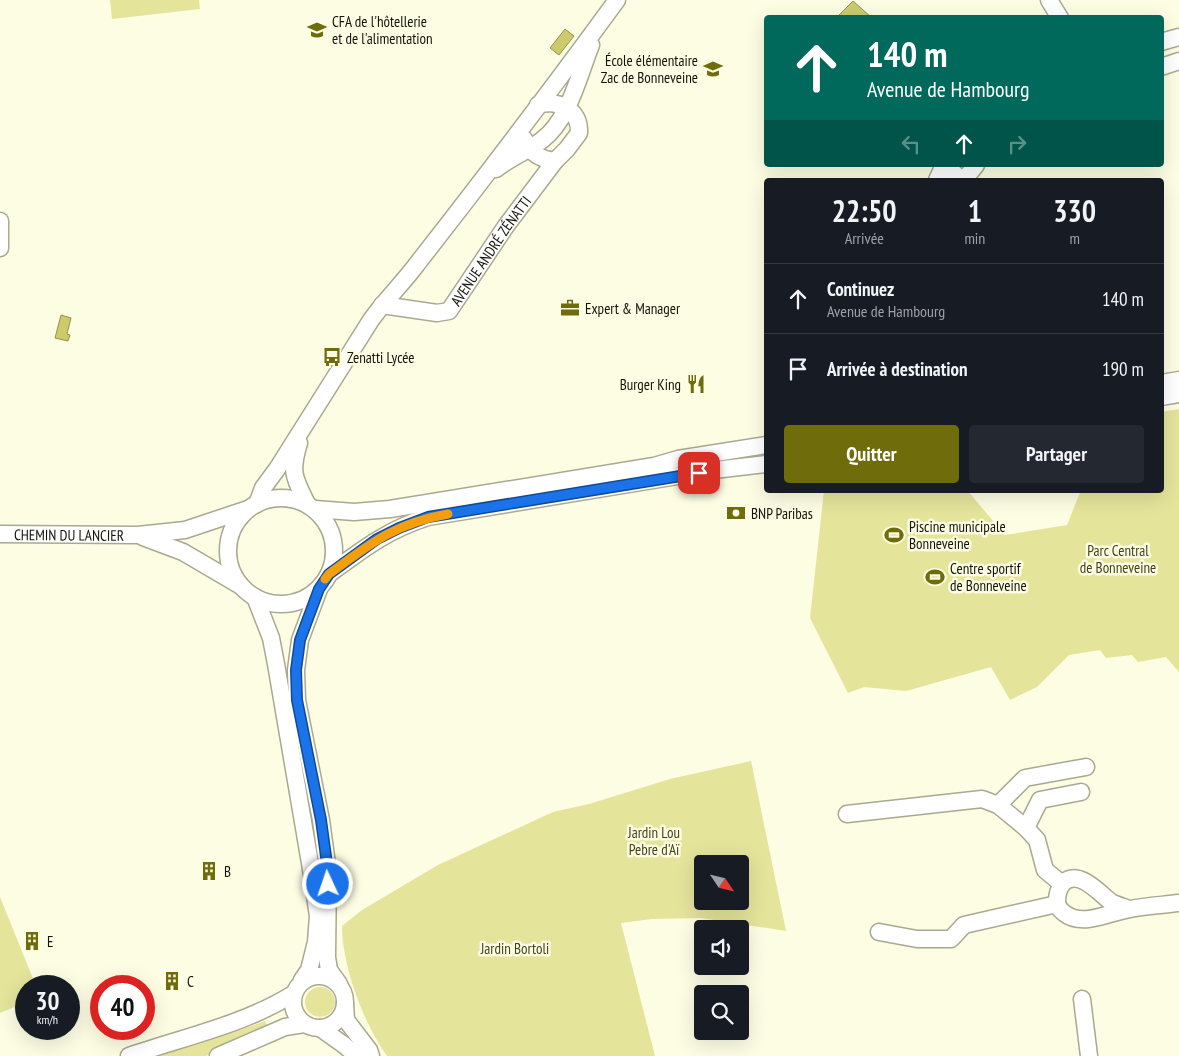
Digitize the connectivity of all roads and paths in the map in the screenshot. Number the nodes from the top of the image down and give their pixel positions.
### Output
1 (616, 0) edge
2 (1046, 0) edge
3 (1049, 0) edge
4 (1049, 15) edge
5 (1058, 15) edge
6 (598, 26) junction
7 (1179, 37) edge
8 (1164, 41) edge
9 (1179, 61) edge
10 (1164, 66) edge
11 (538, 105) junction
12 (567, 108) junction
13 (525, 123) junction
14 (528, 149) junction
15 (555, 161) junction
16 (947, 167) edge
17 (974, 167) edge
18 (960, 178) edge
19 (965, 178) edge
20 (480, 182) junction
21 (0, 221) edge
22 (0, 248) edge
23 (382, 305) junction
24 (1179, 380) edge
25 (1164, 382) edge
26 (1179, 394) edge
27 (1164, 396) edge
28 (303, 426) junction
29 (764, 445) edge
30 (764, 464) edge
31 (252, 506) junction
32 (311, 507) junction
33 (0, 534) edge
34 (138, 535) junction
35 (329, 574) junction
36 (319, 589) junction
37 (249, 593) junction
38 (1086, 767) dead end
39 (1081, 792) dead end
40 (998, 805) junction
41 (847, 814) dead end
42 (1026, 828) junction
43 (1062, 884) junction
44 (1179, 903) edge
45 (1057, 904) junction
46 (1129, 909) junction
47 (879, 932) dead end
48 (339, 984) junction
49 (298, 987) junction
50 (1082, 999) dead end
51 (345, 1003) junction
52 (304, 1024) junction
53 (320, 1028) junction
54 (129, 1056) edge
55 (218, 1056) edge
56 (357, 1056) edge
57 (371, 1056) edge
58 (1089, 1056) edge

1 - 6 street
2 - 4 street
3 - 5 street
6 - 11 street
6 - 12 street
7 - 8 street
9 - 10 street
11 - 12 street
11 - 13 street
12 - 14 street
12 - 15 street, AVENUE ANDRÉ ZÉNATTI
13 - 14 street
13 - 20 street
14 - 15 street
14 - 20 street
15 - 23 street, AVENUE ANDRÉ ZÉNATTI
16 - 18 street
17 - 19 street
20 - 23 street
21 - 22 street
23 - 28 street
24 - 25 street
26 - 27 street
28 - 31 street
28 - 32 street
29 - 32 street
30 - 35 street
31 - 32 street
31 - 34 street, CHEMIN DU LANCIER
31 - 37 street
32 - 35 street
33 - 34 street, CHEMIN DU LANCIER
34 - 37 street, CHEMIN DU LANCIER
35 - 36 street
36 - 37 street
36 - 48 street
37 - 49 street
38 - 40 street
39 - 42 street
40 - 41 street
40 - 42 street
42 - 43 street
43 - 45 street
43 - 46 street
44 - 46 street
45 - 46 street
45 - 47 street
48 - 49 street
48 - 51 street
49 - 52 street
49 - 54 street
50 - 58 street
51 - 53 street
51 - 57 street
52 - 53 street
52 - 55 street
53 - 56 street

